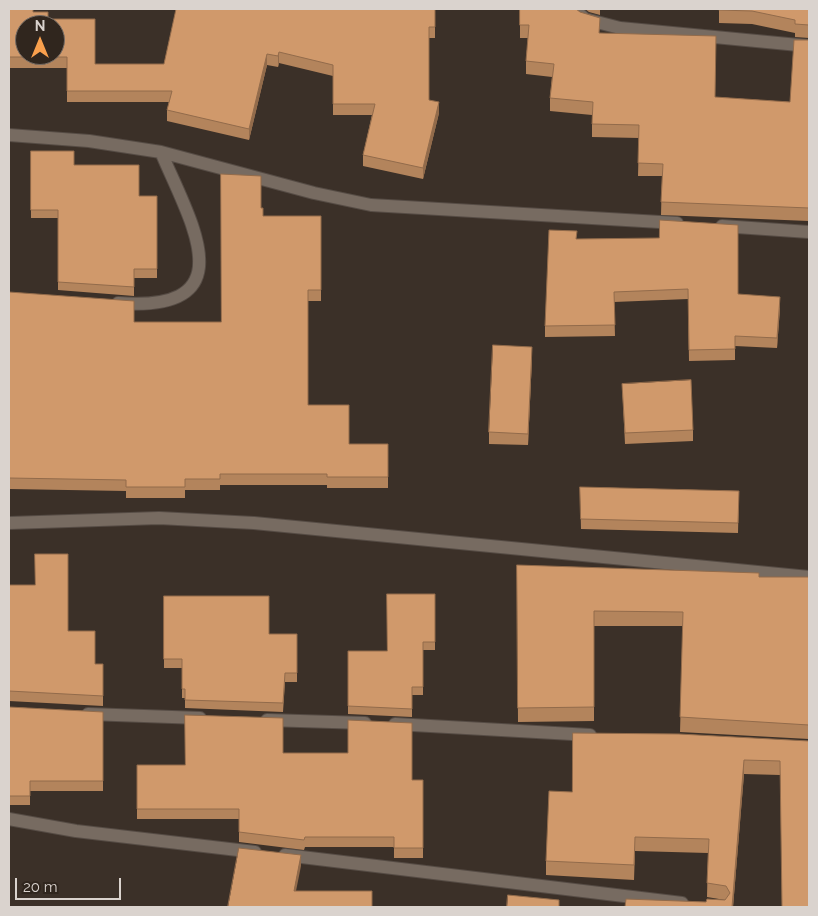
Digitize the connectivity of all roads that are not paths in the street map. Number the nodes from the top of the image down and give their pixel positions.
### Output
1 (574, 9) edge
2 (809, 46) edge
3 (9, 135) edge
4 (160, 152) junction
5 (690, 224) edge
6 (710, 226) edge
7 (809, 232) edge
8 (103, 302) edge
9 (9, 523) edge
10 (809, 577) edge
11 (77, 714) edge
12 (214, 718) edge
13 (253, 720) edge
14 (604, 735) edge
15 (9, 819) edge
16 (693, 904) edge

1 - 2 street
3 - 4 street
4 - 5 street
4 - 8 street
6 - 7 street
9 - 10 street
11 - 12 street
13 - 14 street
15 - 16 street

